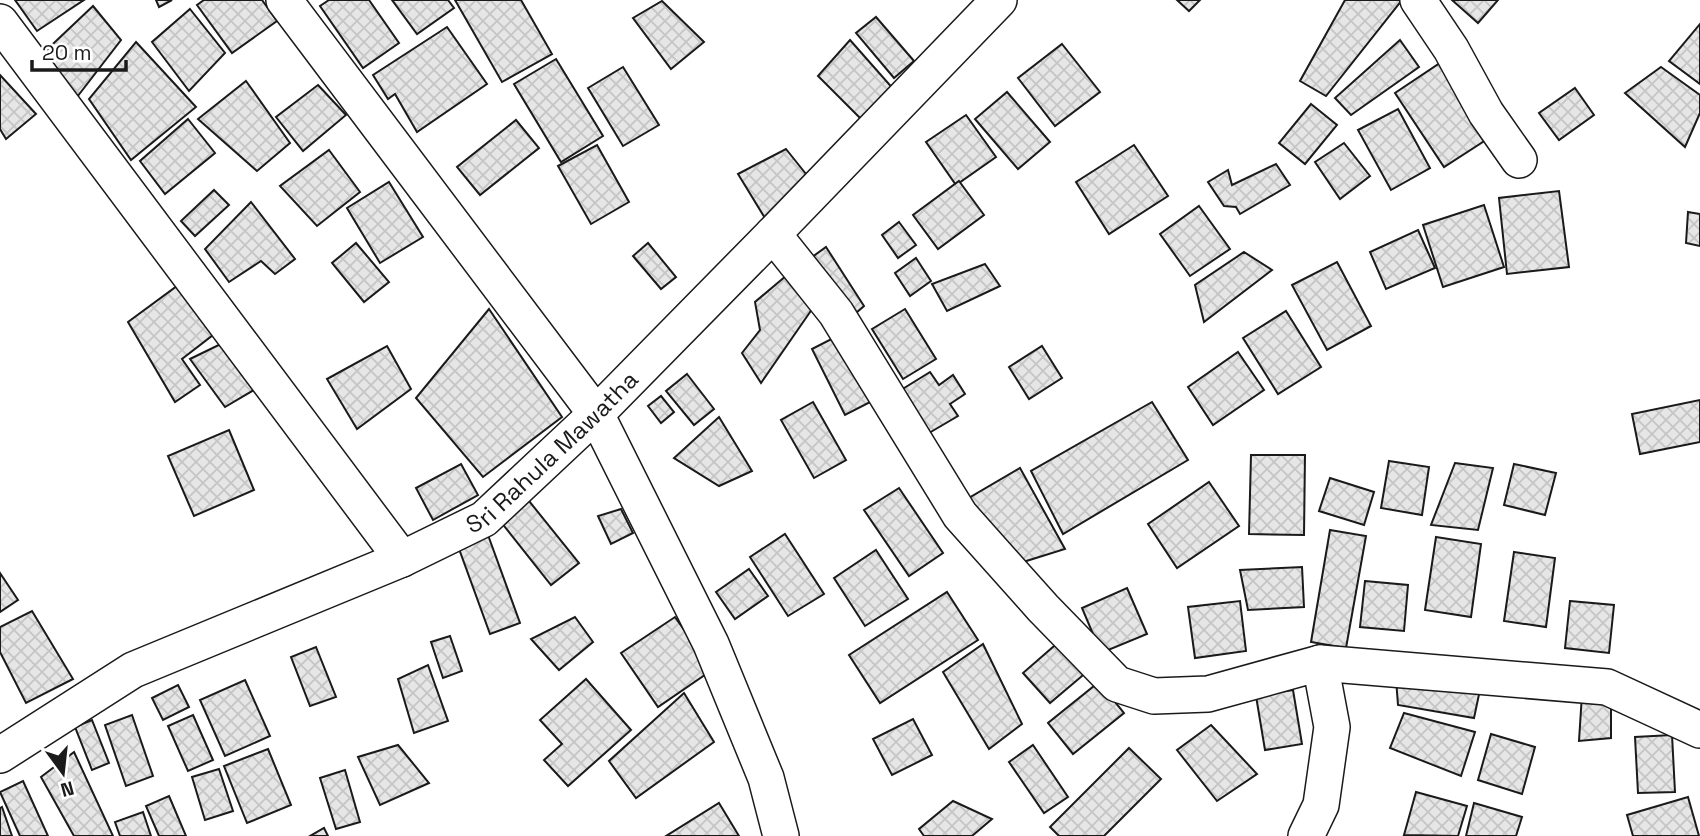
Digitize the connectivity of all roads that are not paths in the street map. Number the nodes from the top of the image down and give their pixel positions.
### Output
1 (284, 0) edge
2 (999, 0) edge
3 (1418, 0) edge
4 (0, 22) edge
5 (1519, 160) dead end
6 (773, 234) junction
7 (596, 414) junction
8 (402, 559) junction
9 (1320, 663) junction
10 (1700, 730) edge
11 (0, 755) edge
12 (781, 836) edge
13 (1306, 836) edge

1 - 7 street
2 - 6 street, Sri Rahula Mawatha
3 - 5 street
4 - 8 street
6 - 7 street, Sri Rahula Mawatha
6 - 9 street
7 - 8 street, Sri Rahula Mawatha
7 - 12 street
8 - 11 street, Sri Rahula Mawatha
9 - 10 street
9 - 13 street

